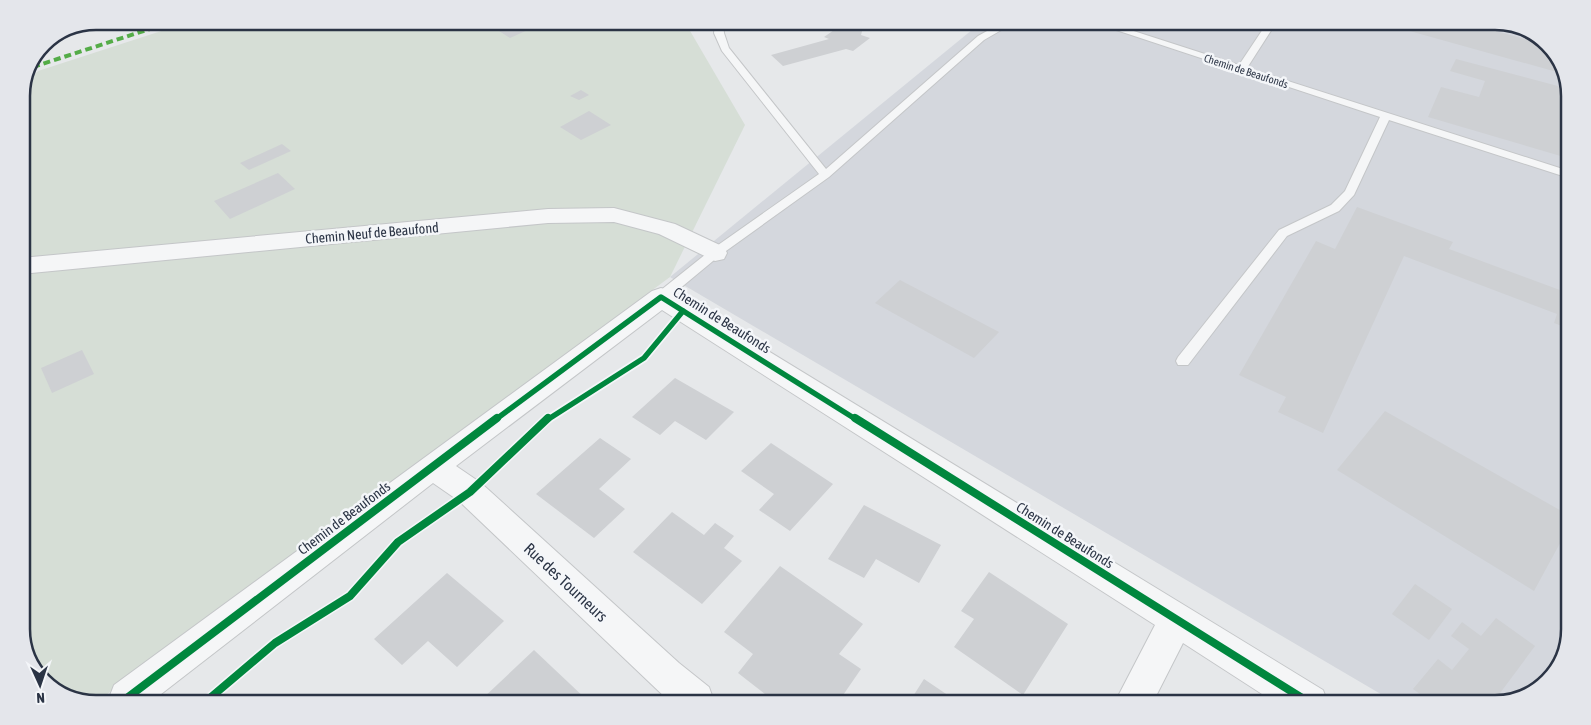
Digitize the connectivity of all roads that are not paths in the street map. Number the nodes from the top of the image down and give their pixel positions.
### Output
1 (718, 30) edge
2 (996, 30) edge
3 (1120, 30) edge
4 (1267, 30) edge
5 (1241, 69) junction
6 (1386, 116) junction
7 (1561, 171) edge
8 (825, 175) junction
9 (715, 253) junction
10 (30, 265) edge
11 (661, 297) junction
12 (1183, 361) dead end
13 (433, 466) junction
14 (1178, 620) junction
15 (131, 695) edge
16 (690, 695) edge
17 (1137, 695) edge
18 (1297, 695) edge

1 - 8 lane
2 - 8 lane, Chemin de Beaufonds
3 - 5 lane, Chemin de Beaufonds
4 - 5 lane
5 - 6 lane, Chemin de Beaufonds
6 - 7 lane, Chemin de Beaufonds
6 - 12 lane
8 - 9 lane, Chemin de Beaufonds
9 - 10 street, Chemin Neuf de Beaufond
9 - 11 lane, Chemin de Beaufonds
11 - 13 street, Chemin de Beaufonds
11 - 14 street, Chemin de Beaufonds
13 - 15 street, Chemin de Beaufonds
13 - 16 street, Rue des Tourneurs
14 - 17 street
14 - 18 street, Chemin de Beaufonds

